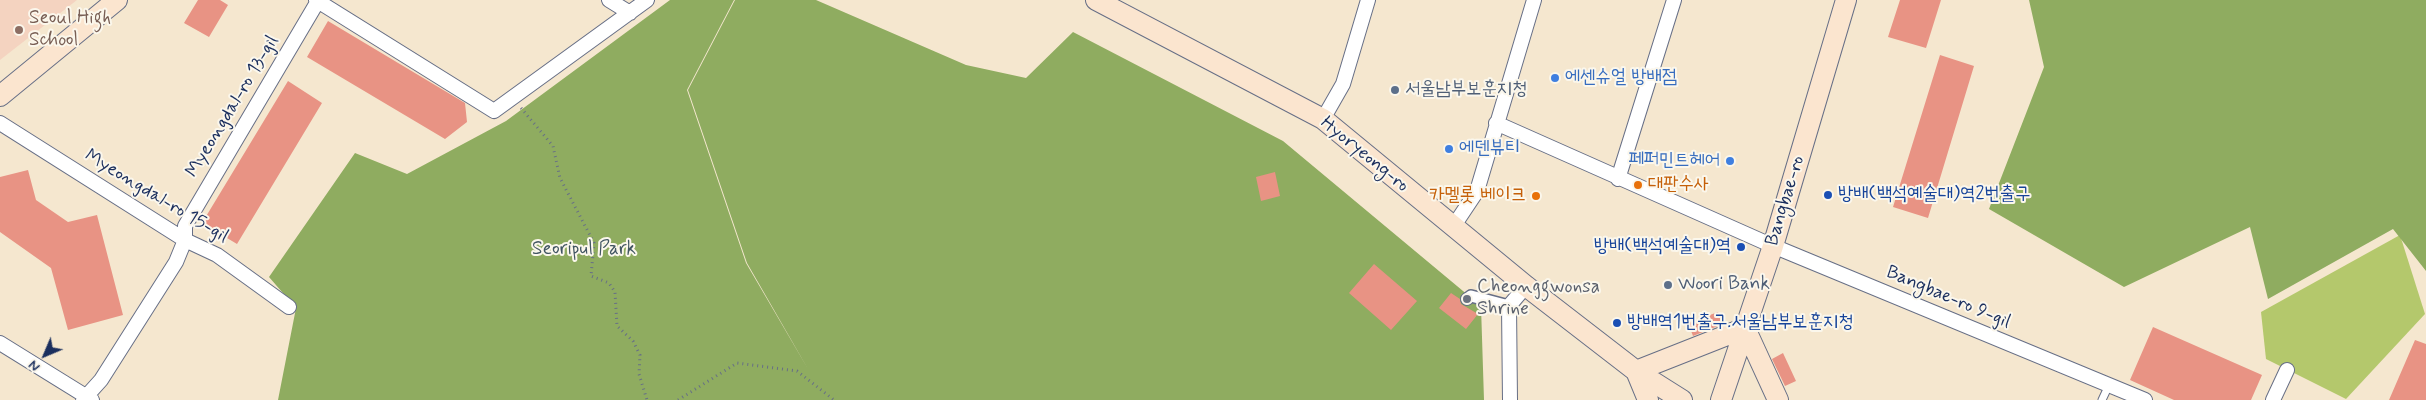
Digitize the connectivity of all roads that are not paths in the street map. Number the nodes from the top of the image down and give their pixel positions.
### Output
1 (117, 0) edge
2 (609, 0) edge
3 (647, 0) edge
4 (1096, 0) edge
5 (1368, 0) edge
6 (1534, 0) edge
7 (1674, 0) edge
8 (1846, 0) edge
9 (317, 1) edge
10 (630, 13) junction
11 (0, 96) edge
12 (1323, 119) junction
13 (0, 123) edge
14 (1496, 123) junction
15 (1618, 178) junction
16 (1453, 228) junction
17 (185, 240) junction
18 (1773, 246) junction
19 (1526, 286) junction
20 (1467, 299) dead end
21 (1509, 306) junction
22 (289, 307) dead end
23 (1745, 328) junction
24 (0, 342) edge
25 (2287, 370) dead end
26 (1636, 371) junction
27 (2109, 385) junction
28 (87, 399) edge
29 (1510, 400) edge
30 (1648, 400) edge
31 (1682, 400) edge
32 (1721, 400) edge
33 (1778, 400) edge
34 (2102, 400) edge
35 (2144, 400) edge
36 (2273, 400) edge

1 - 11 main road
2 - 10 street
3 - 10 street
4 - 12 main road, Hyoryeong-ro
5 - 12 street
6 - 14 street
7 - 15 street
8 - 18 main road, Bangbae-ro
9 - 10 street, Myeongdal-ro 13-gil
9 - 17 street, Myeongdal-ro 13-gil
12 - 16 main road, Hyoryeong-ro
13 - 17 street, Myeongdal-ro 15-gil
14 - 15 street, Bangbae-ro 9-gil
14 - 16 street
15 - 18 street, Bangbae-ro 9-gil
16 - 19 main road, Hyoryeong-ro
17 - 22 street, Myeongdal-ro 15-gil
17 - 28 street, Myeongdal-ro 13-gil
18 - 23 main road, Bangbae-ro
18 - 27 street, Bangbae-ro 9-gil
19 - 21 street
19 - 26 main road, Hyoryeong-ro
20 - 21 street
21 - 29 street
23 - 26 main road
23 - 32 main road, Bangbae-ro
23 - 33 main road
24 - 28 street
25 - 36 street
26 - 30 main road
26 - 31 main road, Hyoryeong-ro
27 - 34 lane
27 - 35 street, Bangbae-ro 9-gil

